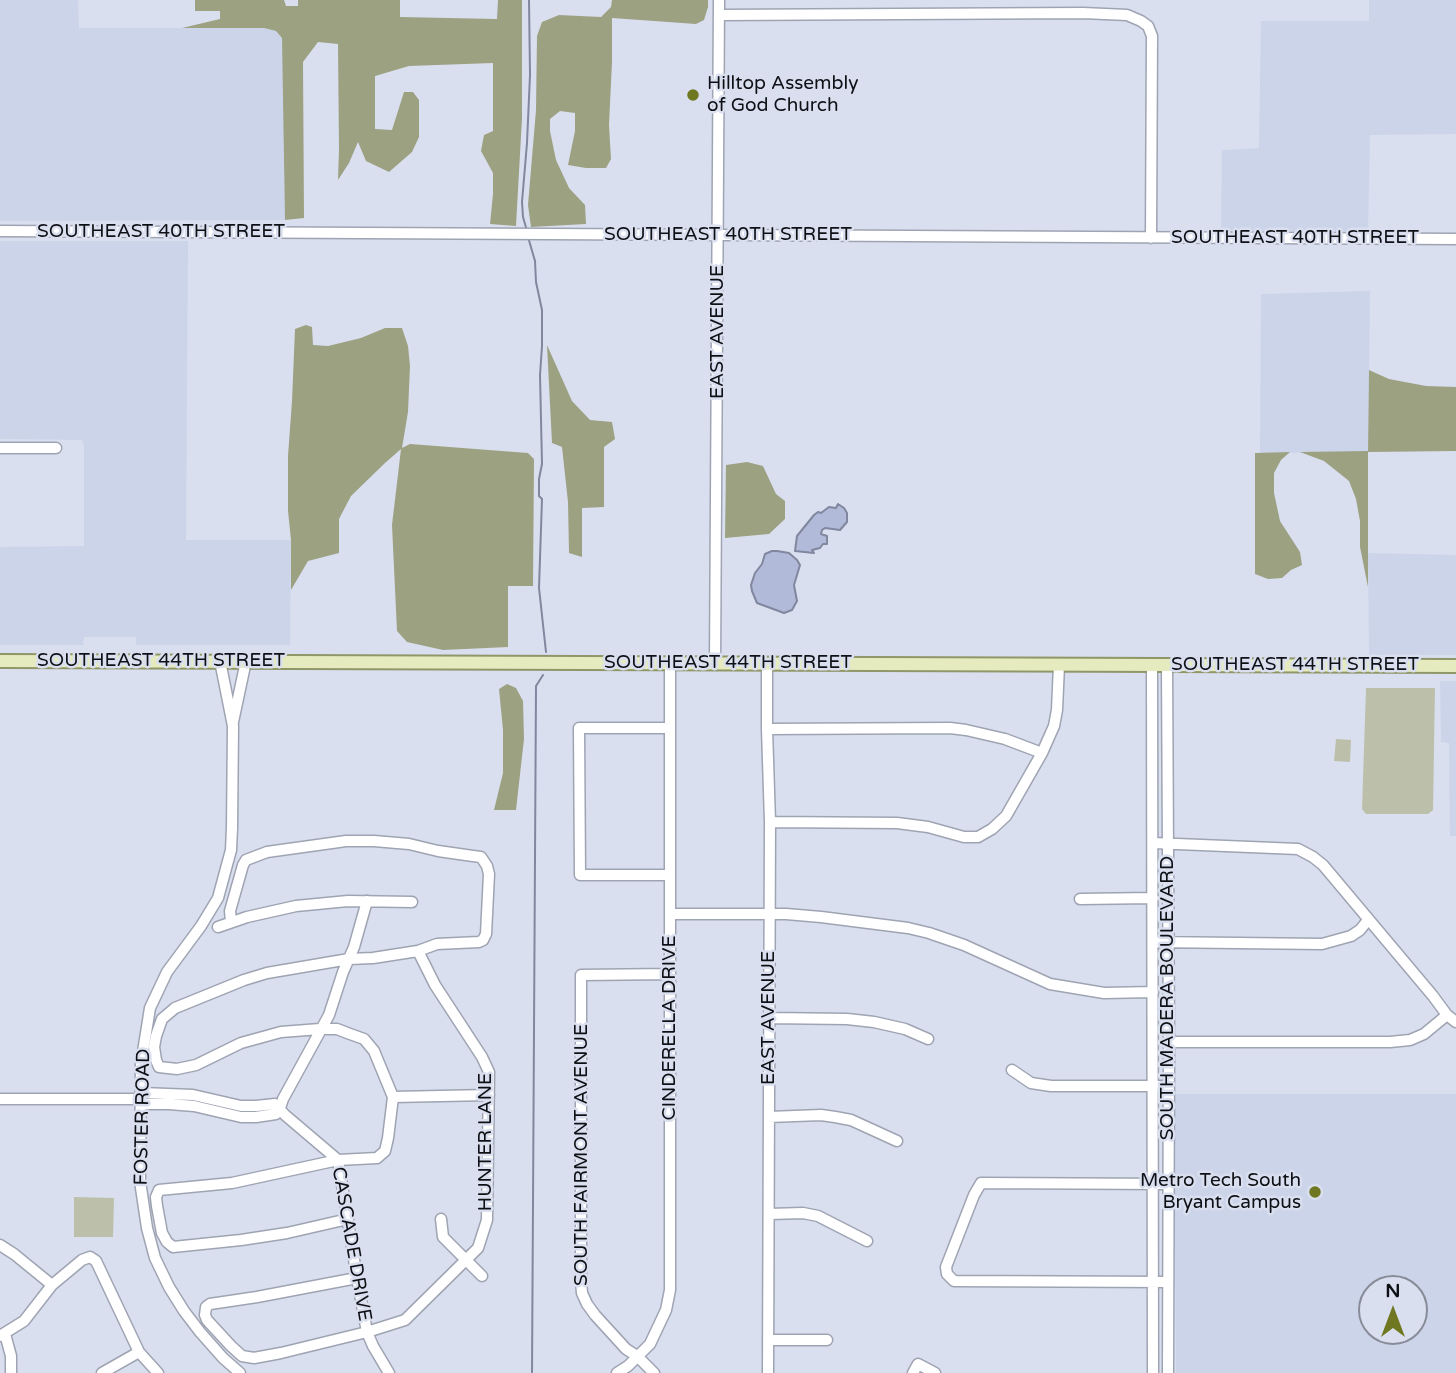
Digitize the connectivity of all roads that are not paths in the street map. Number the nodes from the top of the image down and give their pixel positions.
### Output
1 (719, 0) edge
2 (719, 15) junction
3 (0, 231) edge
4 (718, 235) junction
5 (1151, 238) junction
6 (1456, 239) edge
7 (0, 448) edge
8 (56, 448) dead end
9 (246, 661) junction
10 (0, 662) edge
11 (220, 662) junction
12 (670, 663) junction
13 (715, 664) junction
14 (767, 664) junction
15 (1059, 665) junction
16 (1152, 665) junction
17 (1167, 665) junction
18 (1456, 666) edge
19 (233, 726) junction
20 (670, 728) junction
21 (767, 729) junction
22 (1042, 753) junction
23 (770, 822) junction
24 (1153, 843) junction
25 (1168, 844) junction
26 (670, 875) junction
27 (1153, 898) junction
28 (1080, 899) dead end
29 (367, 901) junction
30 (412, 902) dead end
31 (670, 914) junction
32 (769, 914) junction
33 (1368, 920) junction
34 (232, 922) junction
35 (218, 927) dead end
36 (1153, 942) junction
37 (1168, 943) junction
38 (418, 951) junction
39 (349, 959) junction
40 (670, 974) junction
41 (1153, 992) junction
42 (1447, 1015) junction
43 (769, 1018) junction
44 (1456, 1022) edge
45 (320, 1028) junction
46 (928, 1039) dead end
47 (1169, 1042) junction
48 (1012, 1070) dead end
49 (1153, 1086) junction
50 (1168, 1086) junction
51 (489, 1095) junction
52 (393, 1097) junction
53 (0, 1099) edge
54 (141, 1099) junction
55 (280, 1108) junction
56 (769, 1117) junction
57 (897, 1141) dead end
58 (338, 1160) junction
59 (1153, 1184) junction
60 (1168, 1184) junction
61 (769, 1214) junction
62 (348, 1219) junction
63 (442, 1219) dead end
64 (867, 1241) dead end
65 (0, 1245) edge
66 (466, 1262) junction
67 (482, 1276) dead end
68 (357, 1278) junction
69 (1153, 1282) junction
70 (1168, 1282) junction
71 (52, 1285) junction
72 (368, 1332) junction
73 (2, 1335) edge
74 (827, 1339) dead end
75 (768, 1340) junction
76 (139, 1352) junction
77 (637, 1356) junction
78 (915, 1369) edge
79 (10, 1373) edge
80 (102, 1373) edge
81 (158, 1373) edge
82 (240, 1373) edge
83 (389, 1373) edge
84 (617, 1373) edge
85 (654, 1373) edge
86 (768, 1373) edge
87 (935, 1373) edge
88 (1153, 1373) edge
89 (1168, 1373) edge

1 - 2 street, EAST AVENUE
2 - 4 street, EAST AVENUE
2 - 5 street
3 - 4 street, SOUTHEAST 40TH STREET
4 - 5 street, SOUTHEAST 40TH STREET
4 - 13 street, EAST AVENUE
5 - 6 street, SOUTHEAST 40TH STREET
7 - 8 street
9 - 11 main road, SOUTHEAST 44TH STREET
9 - 12 main road, SOUTHEAST 44TH STREET
9 - 19 street, FOSTER ROAD
10 - 11 main road, SOUTHEAST 44TH STREET
11 - 19 street, FOSTER ROAD
12 - 13 main road, SOUTHEAST 44TH STREET
12 - 20 street, CINDERELLA DRIVE
13 - 14 main road, SOUTHEAST 44TH STREET
14 - 15 main road, SOUTHEAST 44TH STREET
14 - 21 street, EAST AVENUE
15 - 16 main road, SOUTHEAST 44TH STREET
15 - 22 street
16 - 17 main road, SOUTHEAST 44TH STREET
16 - 24 street, SOUTH MADERA BOULEVARD
17 - 18 main road, SOUTHEAST 44TH STREET
17 - 25 street, SOUTH MADERA BOULEVARD
19 - 54 street, FOSTER ROAD
20 - 26 street, CINDERELLA DRIVE
20 - 26 street
21 - 22 street
21 - 23 street, EAST AVENUE
22 - 23 street
23 - 32 street, EAST AVENUE
24 - 25 street
24 - 27 street, SOUTH MADERA BOULEVARD
25 - 33 street
25 - 37 street, SOUTH MADERA BOULEVARD
26 - 31 street, CINDERELLA DRIVE
27 - 28 street
27 - 36 street, SOUTH MADERA BOULEVARD
29 - 30 street
29 - 34 street
29 - 39 street
31 - 32 street
31 - 40 street, CINDERELLA DRIVE
32 - 41 street
32 - 43 street, EAST AVENUE
33 - 37 street
33 - 42 street
34 - 35 street
34 - 38 street
36 - 37 street
36 - 41 street, SOUTH MADERA BOULEVARD
37 - 47 street, SOUTH MADERA BOULEVARD
38 - 39 street
38 - 51 street, HUNTER LANE
39 - 45 street
39 - 45 street
40 - 77 street, CINDERELLA DRIVE
40 - 77 street, SOUTH FAIRMONT AVENUE
41 - 49 street, SOUTH MADERA BOULEVARD
42 - 44 street
42 - 47 street
43 - 46 street
43 - 56 street, EAST AVENUE
45 - 52 street
45 - 55 street
47 - 50 street, SOUTH MADERA BOULEVARD
48 - 49 street
49 - 50 street
49 - 59 street, SOUTH MADERA BOULEVARD
50 - 60 street, SOUTH MADERA BOULEVARD
51 - 52 street
51 - 66 street, HUNTER LANE
52 - 58 street
53 - 54 street
54 - 55 street
54 - 82 street, FOSTER ROAD
55 - 58 street, CASCADE DRIVE
56 - 57 street
56 - 61 street, EAST AVENUE
58 - 62 street, CASCADE DRIVE
58 - 62 street
59 - 60 street
59 - 69 street, SOUTH MADERA BOULEVARD
59 - 69 street
60 - 70 street, SOUTH MADERA BOULEVARD
61 - 64 street
61 - 75 street, EAST AVENUE
62 - 68 street, CASCADE DRIVE
63 - 66 street
65 - 71 street
66 - 67 street
66 - 72 street, HUNTER LANE
68 - 72 street, CASCADE DRIVE
68 - 72 street, HUNTER LANE
69 - 70 street
69 - 88 street, SOUTH MADERA BOULEVARD
70 - 89 street, SOUTH MADERA BOULEVARD
71 - 73 street
71 - 76 street
72 - 83 street, CASCADE DRIVE
73 - 79 street
74 - 75 street
75 - 86 street, EAST AVENUE
76 - 80 street
76 - 81 street
77 - 84 street, CINDERELLA DRIVE
77 - 85 street, SOUTH FAIRMONT AVENUE
78 - 87 street

